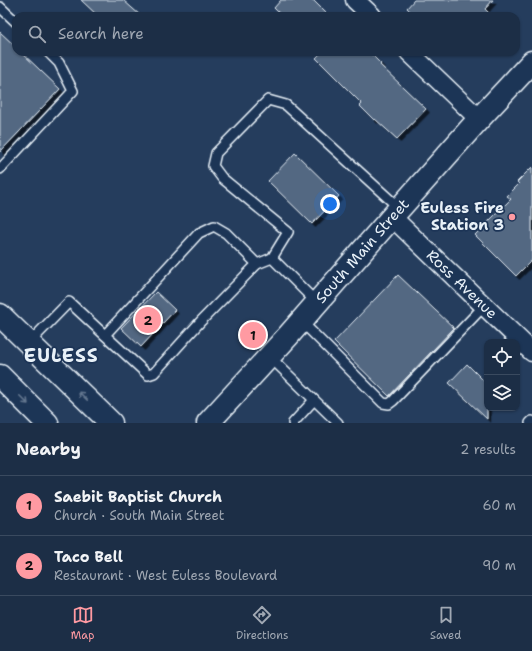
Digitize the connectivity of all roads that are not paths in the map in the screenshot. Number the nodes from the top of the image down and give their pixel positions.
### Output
1 (355, 0) edge
2 (0, 7) edge
3 (368, 12) edge
4 (12, 18) edge
5 (52, 56) edge
6 (413, 56) edge
7 (532, 62) edge
8 (479, 119) junction
9 (0, 169) edge
10 (396, 213) junction
11 (272, 258) junction
12 (257, 264) junction
13 (317, 303) junction
14 (484, 306) junction
15 (0, 315) edge
16 (301, 321) junction
17 (105, 335) junction
18 (29, 343) junction
19 (532, 351) edge
20 (269, 356) junction
21 (0, 376) edge
22 (314, 400) junction
23 (532, 420) edge
24 (47, 423) edge
25 (111, 423) edge
26 (208, 423) edge
27 (293, 423) edge
28 (338, 423) edge
29 (530, 423) edge

1 - 3 street
2 - 4 lane
5 - 9 lane
6 - 8 street
7 - 8 street, South Main Street
8 - 10 street, South Main Street
10 - 11 lane
10 - 13 street, South Main Street
10 - 14 street, Ross Avenue
11 - 12 lane
11 - 13 lane
12 - 17 lane
12 - 17 lane
13 - 16 street, South Main Street
14 - 16 lane
14 - 19 street, Ross Avenue
15 - 18 street
16 - 20 street, South Main Street
17 - 18 lane
25 -> 18 street
20 - 22 lane
20 - 26 street, South Main Street
21 -> 24 street
22 - 27 lane
22 - 28 lane
23 - 29 lane

